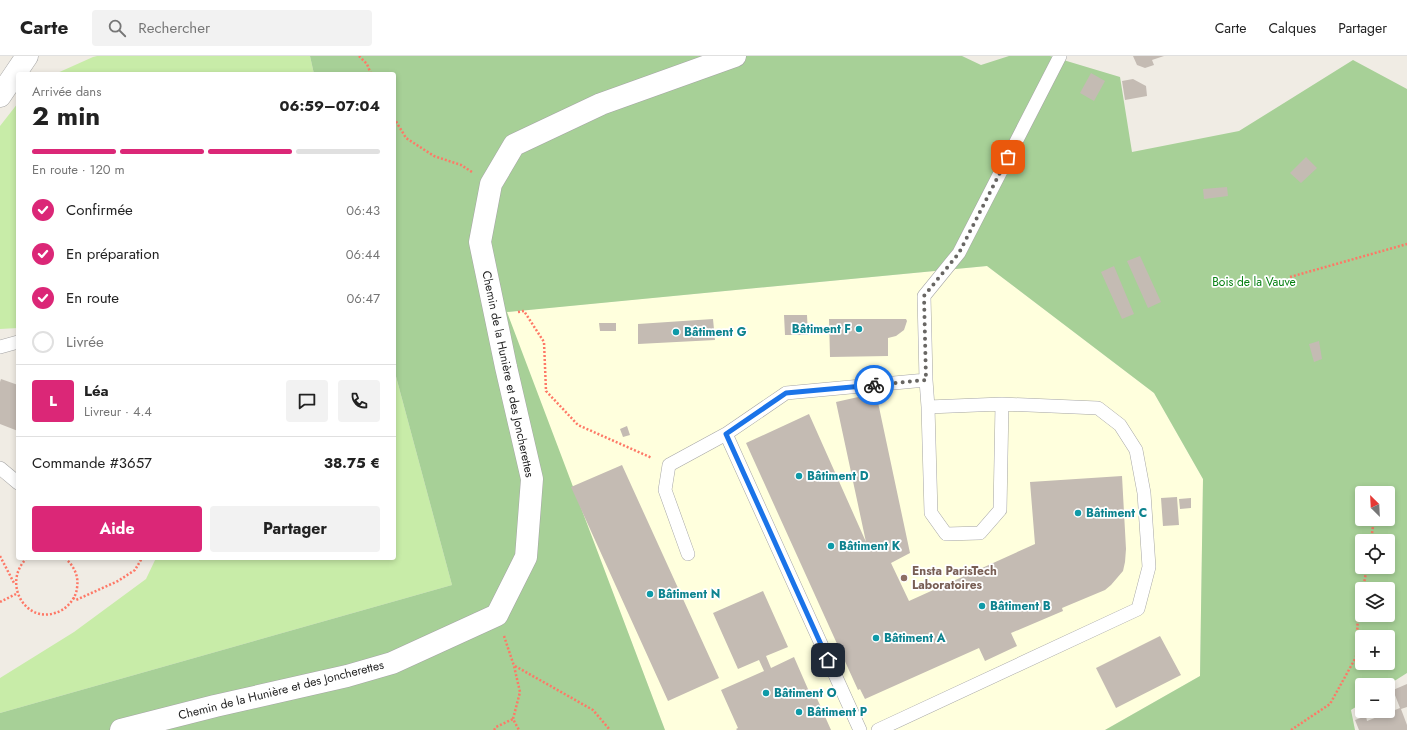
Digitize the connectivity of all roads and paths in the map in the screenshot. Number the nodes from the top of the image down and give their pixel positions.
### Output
1 (27, 56) edge
2 (359, 56) edge
3 (735, 56) edge
4 (1060, 56) edge
5 (16, 72) edge
6 (16, 72) edge
7 (370, 72) edge
8 (0, 96) edge
9 (396, 121) edge
10 (491, 184) junction
11 (1407, 244) edge
12 (1290, 277) dead end
13 (494, 310) junction
14 (16, 343) edge
15 (0, 347) edge
16 (926, 380) junction
17 (1002, 404) junction
18 (928, 407) junction
19 (726, 434) junction
20 (669, 466) junction
21 (0, 468) edge
22 (16, 481) edge
23 (688, 554) dead end
24 (0, 556) edge
25 (25, 560) edge
26 (67, 560) edge
27 (141, 560) edge
28 (15, 586) junction
29 (16, 594) junction
30 (74, 598) junction
31 (0, 602) edge
32 (497, 615) junction
33 (1358, 622) edge
34 (514, 666) junction
35 (513, 719) junction
36 (121, 730) edge
37 (494, 730) edge
38 (519, 730) edge
39 (610, 730) edge
40 (860, 730) edge
41 (878, 730) edge
42 (1291, 730) edge

1 - 6 street
2 - 7 path
3 - 10 street, Chemin de la Hunière et des Joncherettes
4 - 16 lane
5 - 8 street
9 - 10 path
10 - 13 street, Chemin de la Hunière et des Joncherettes
11 - 12 path
13 - 20 path
13 - 32 street, Chemin de la Hunière et des Joncherettes
14 - 15 lane
16 - 18 lane
16 - 19 lane
17 - 18 lane
17 - 18 lane
17 - 41 lane
19 - 20 lane
19 - 40 lane
20 - 23 lane
21 - 22 lane
24 - 28 path
25 - 28 path
26 - 30 path
27 - 30 path
28 - 29 path
29 - 30 path
29 - 31 path
32 - 34 path
32 - 36 street, Chemin de la Hunière et des Joncherettes
33 - 42 path
34 - 35 path
34 - 39 path
35 - 37 path
35 - 38 path

